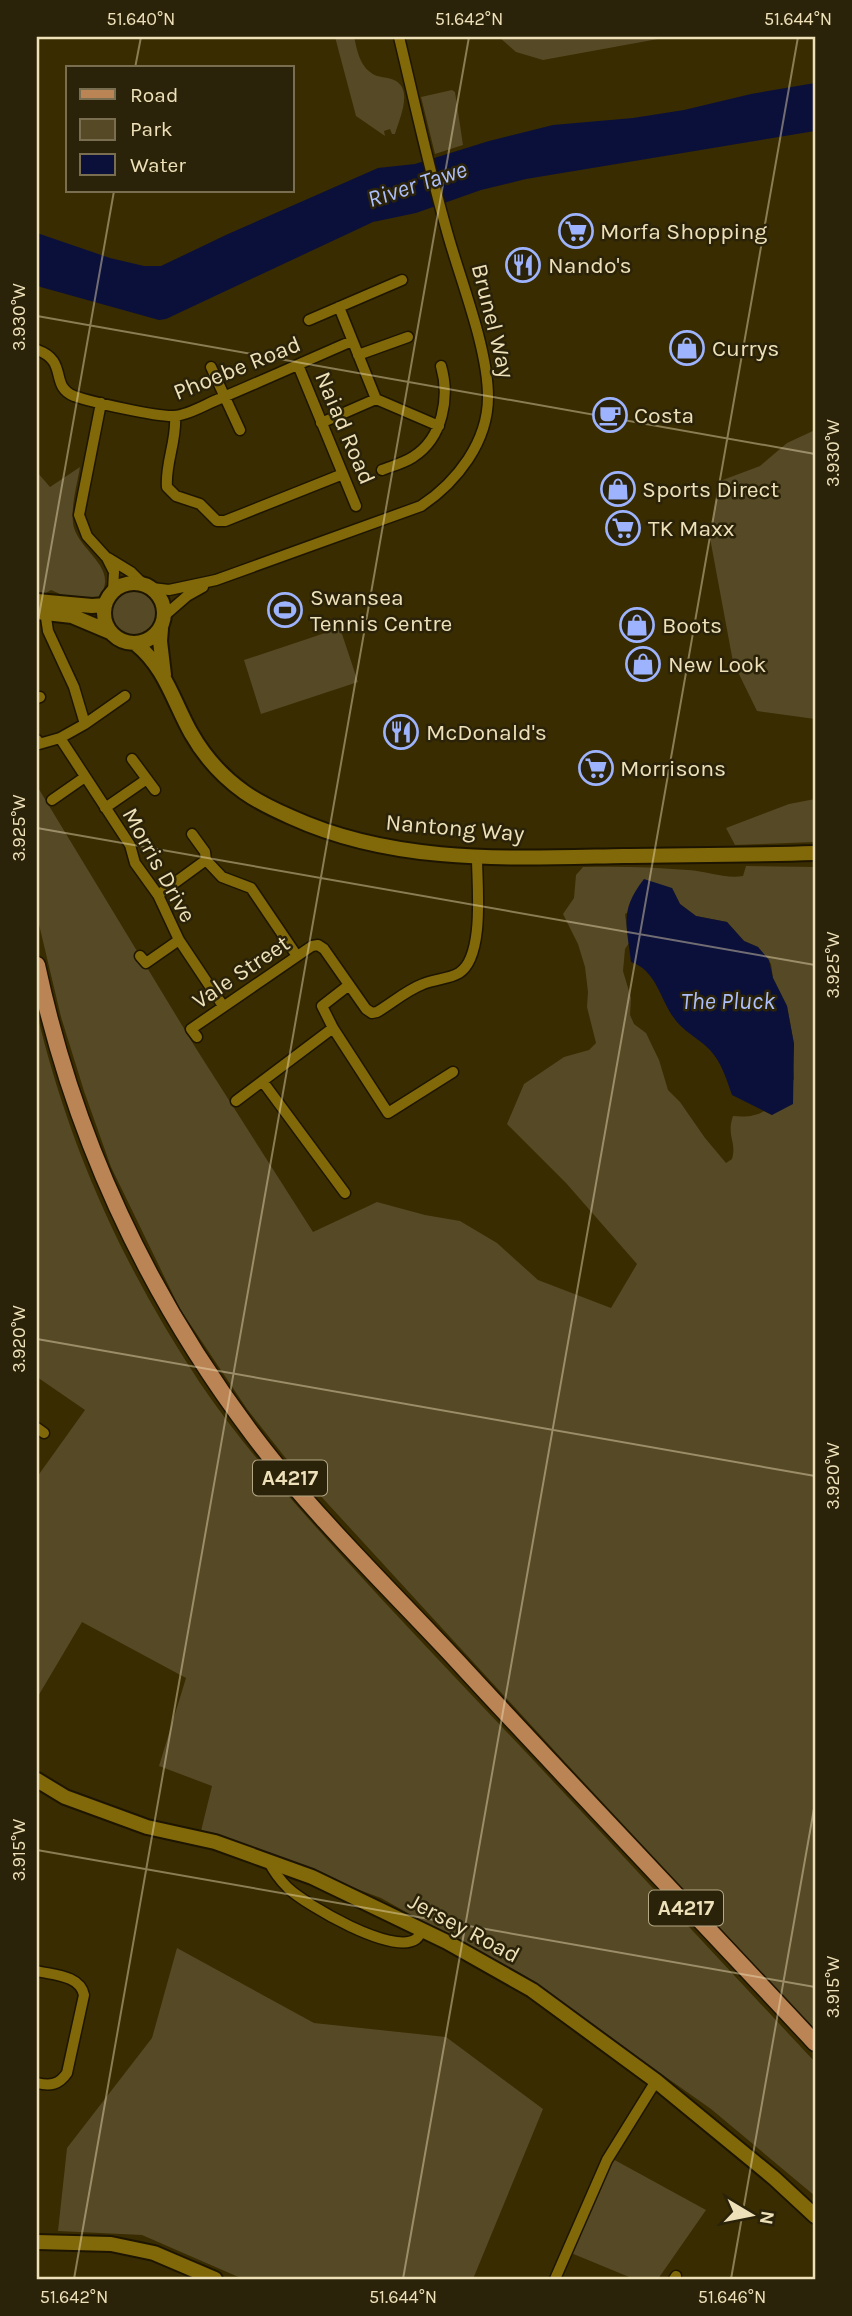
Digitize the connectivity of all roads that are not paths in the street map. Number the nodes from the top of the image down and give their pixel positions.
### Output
1 (398, 37) edge
2 (402, 279) dead end
3 (339, 307) junction
4 (309, 320) dead end
5 (408, 337) dead end
6 (352, 341) junction
7 (37, 350) edge
8 (358, 355) junction
9 (298, 365) junction
10 (441, 366) dead end
11 (211, 367) dead end
12 (225, 396) junction
13 (376, 399) junction
14 (101, 403) junction
15 (175, 416) junction
16 (321, 422) junction
17 (439, 426) junction
18 (240, 430) dead end
19 (382, 470) dead end
20 (343, 474) junction
21 (356, 506) dead end
22 (107, 558) junction
23 (216, 580) junction
24 (148, 586) junction
25 (113, 592) junction
26 (105, 605) junction
27 (39, 608) edge
28 (163, 623) junction
29 (110, 632) junction
30 (136, 644) junction
31 (164, 677) junction
32 (125, 696) dead end
33 (85, 723) junction
34 (60, 738) junction
35 (37, 740) edge
36 (132, 759) dead end
37 (85, 777) junction
38 (147, 779) junction
39 (155, 790) dead end
40 (52, 800) dead end
41 (105, 808) junction
42 (192, 834) dead end
43 (815, 853) edge
44 (477, 858) junction
45 (206, 860) junction
46 (158, 895) junction
47 (179, 940) junction
48 (140, 956) dead end
49 (297, 956) junction
50 (37, 965) edge
51 (349, 985) junction
52 (223, 1006) junction
53 (333, 1028) junction
54 (197, 1037) dead end
55 (453, 1072) dead end
56 (263, 1082) junction
57 (236, 1101) dead end
58 (345, 1193) dead end
59 (37, 1780) edge
60 (269, 1862) junction
61 (422, 1930) junction
62 (37, 1970) edge
63 (813, 2041) edge
64 (656, 2081) junction
65 (37, 2083) edge
66 (815, 2216) edge
67 (37, 2242) edge
68 (215, 2279) edge
69 (555, 2279) edge

1 - 23 street, Brunel Way
2 - 3 street
3 - 4 street
3 - 6 street
5 - 8 street
6 - 8 street
6 - 9 street, Phoebe Road
7 - 14 street, Phoebe Road
8 - 13 street
9 - 12 street, Phoebe Road
9 - 16 street, Naiad Road
10 - 17 street
11 - 12 street
12 - 15 street, Phoebe Road
12 - 18 street
13 - 16 street
13 - 17 street
14 - 15 street, Phoebe Road
14 - 22 street
15 - 20 street
16 - 20 street, Naiad Road
17 - 19 street
20 - 21 street, Naiad Road
22 - 24 street
22 - 25 street
23 - 24 street, Brunel Way
23 - 28 street, Brunel Way
24 - 25 street
24 - 28 street
25 - 26 street
26 - 27 street
26 - 29 street
27 - 29 street
27 - 33 street
28 - 30 street
28 - 31 street, Nantong Way
29 - 30 street
30 - 31 street, Nantong Way
31 - 44 street, Nantong Way
32 - 33 street
33 - 34 street
34 - 35 street
34 - 37 street, Morris Drive
36 - 38 street, Morris Drive
37 - 40 street
37 - 41 street, Morris Drive
38 - 39 street, Morris Drive
38 - 41 street, Morris Drive
41 - 46 street, Morris Drive
42 - 45 street
43 - 44 street, Nantong Way
44 - 51 street, Vale Street
45 - 46 street
45 - 49 street
46 - 47 street, Morris Drive
47 - 48 street, Morris Drive
47 - 52 street, Morris Drive
49 - 51 street, Vale Street
49 - 52 street, Vale Street
50 - 63 main road, A4217
51 - 53 street
52 - 54 street, Vale Street
53 - 55 street
53 - 56 street
56 - 57 street
56 - 58 street
59 - 60 street, Jersey Road
60 - 61 street, Jersey Road
60 - 61 street
61 - 64 street, Jersey Road
62 - 65 street
64 - 66 street, Jersey Road
64 - 69 street
67 - 68 street

